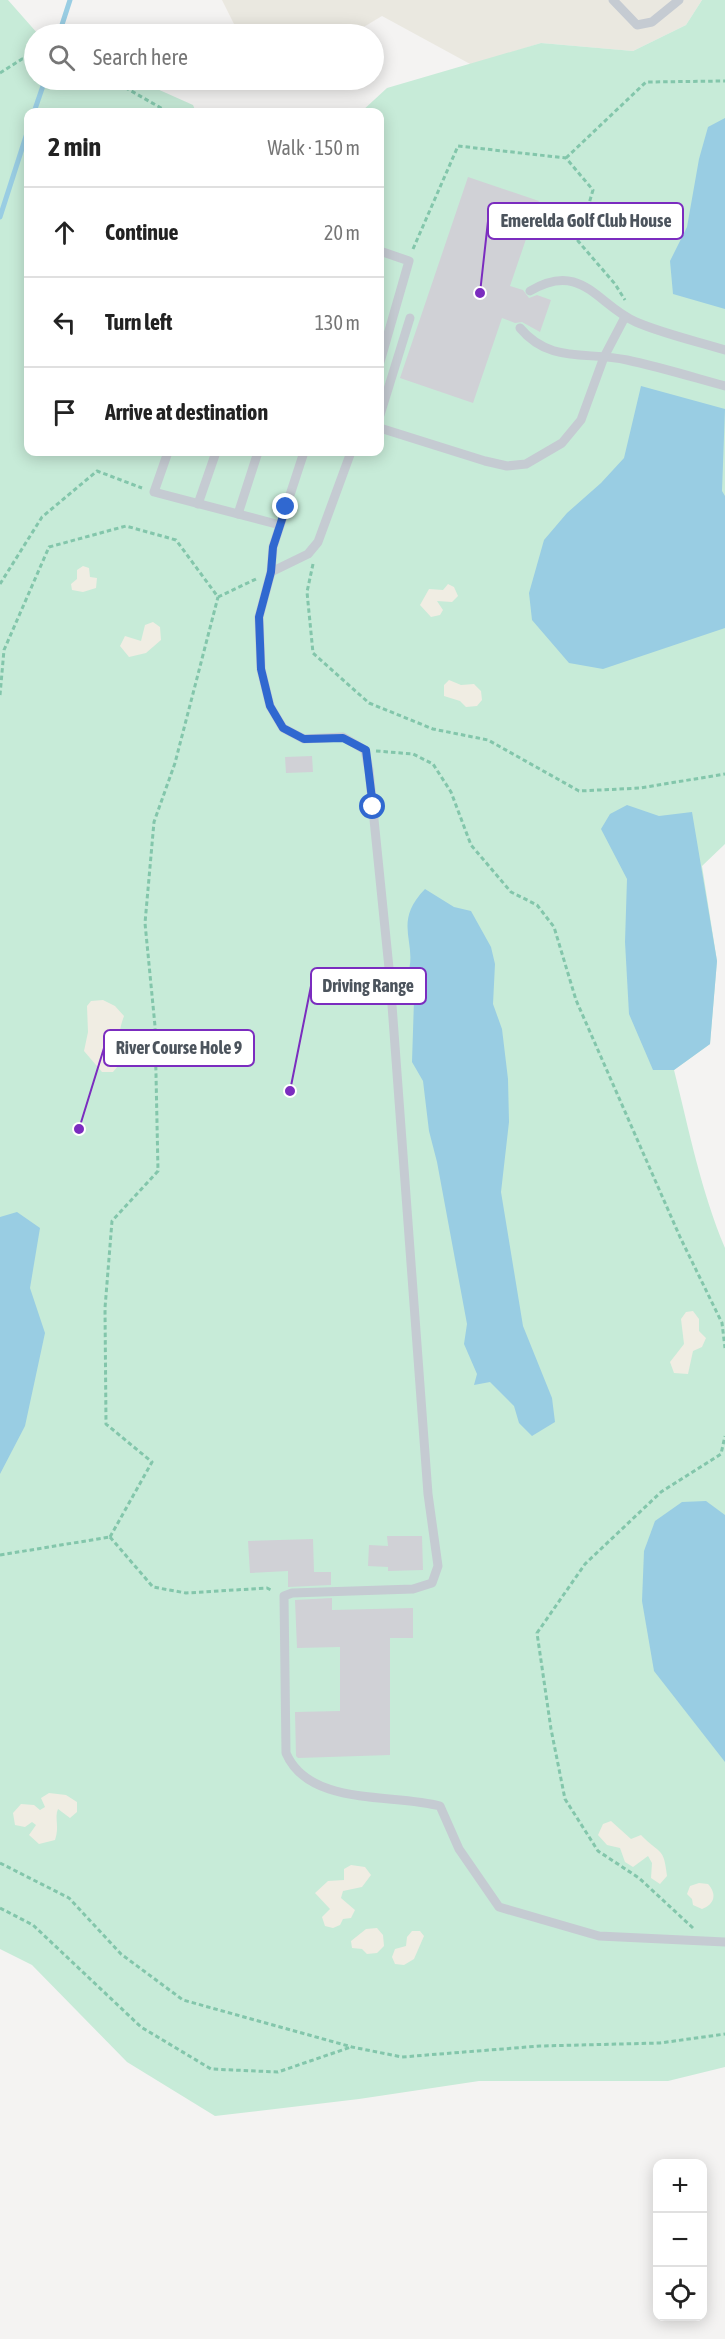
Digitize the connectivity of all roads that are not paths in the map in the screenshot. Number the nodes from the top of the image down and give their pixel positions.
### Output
1 (613, 0) edge
2 (679, 0) edge
3 (384, 252) edge
4 (530, 291) dead end
5 (625, 317) junction
6 (410, 318) dead end
7 (520, 328) dead end
8 (384, 348) edge
9 (725, 350) edge
10 (604, 357) junction
11 (725, 386) edge
12 (384, 402) edge
13 (384, 429) edge
14 (167, 456) edge
15 (215, 456) edge
16 (257, 456) edge
17 (303, 456) edge
18 (350, 456) edge
19 (198, 504) junction
20 (237, 514) junction
21 (280, 525) junction
22 (271, 572) junction
23 (725, 1942) edge

1 - 2 lane
3 - 8 lane
4 - 5 lane
5 - 9 lane
5 - 10 lane
6 - 12 lane
7 - 10 lane
10 - 11 lane
10 - 13 lane
14 - 19 lane
15 - 19 lane
16 - 20 lane
17 - 21 lane
18 - 22 lane
19 - 20 lane
20 - 21 lane
21 - 22 lane
22 - 23 lane

